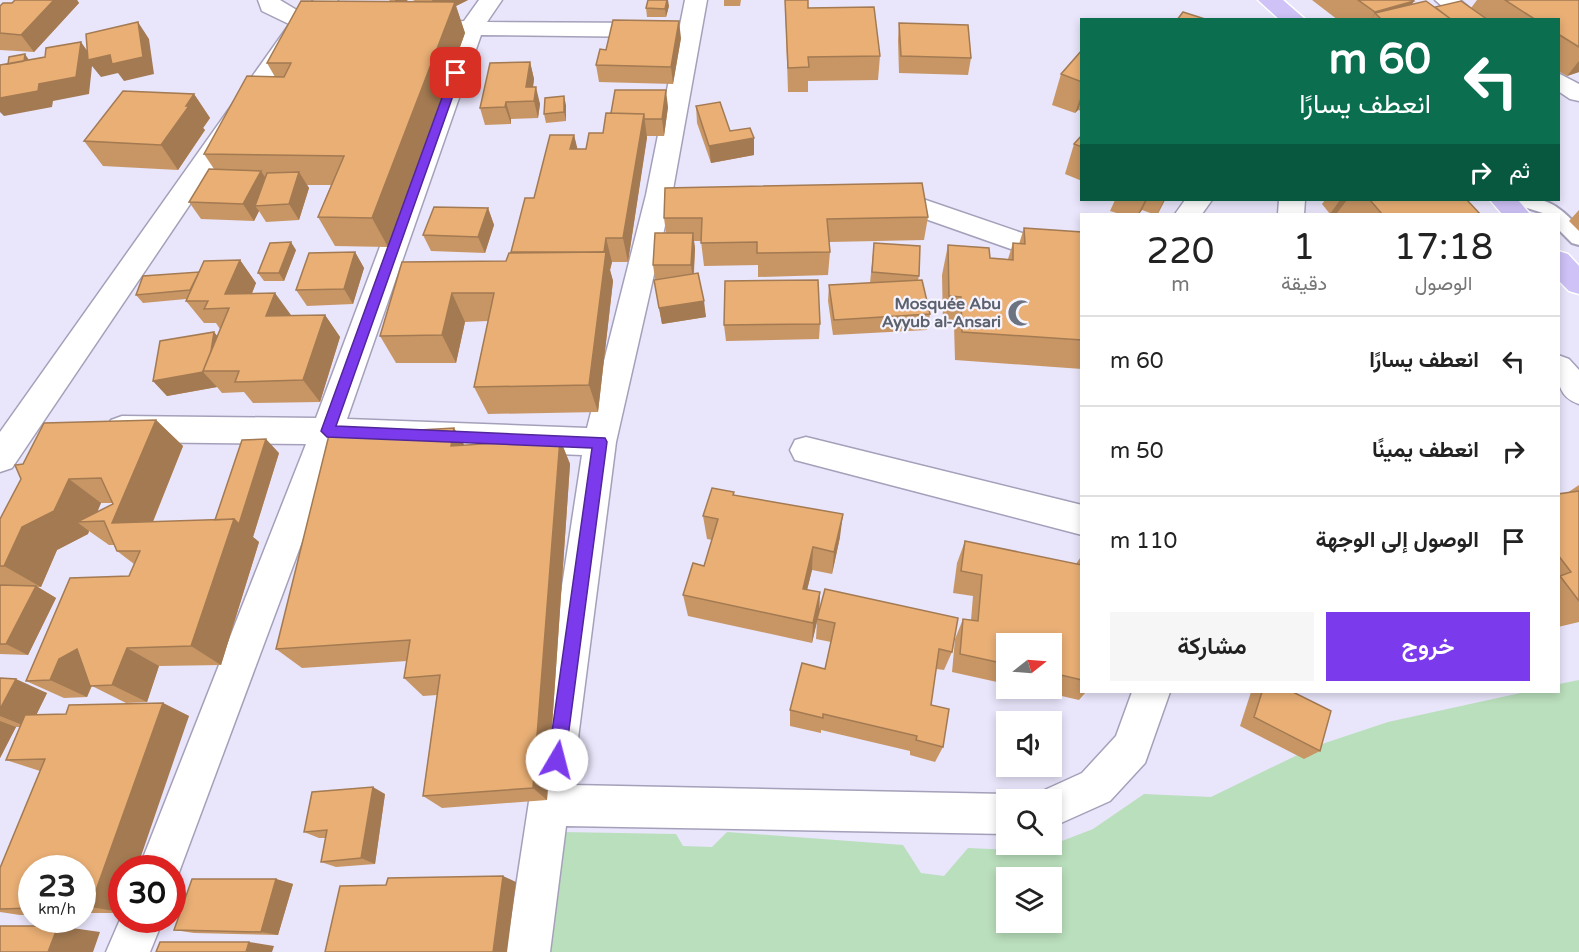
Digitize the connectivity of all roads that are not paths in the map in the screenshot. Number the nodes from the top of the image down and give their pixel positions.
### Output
1 (269, 0) edge
2 (327, 0) edge
3 (491, 0) edge
4 (1269, 0) edge
5 (1446, 0) edge
6 (692, 15) edge
7 (1292, 18) edge
8 (1470, 18) edge
9 (302, 22) junction
10 (336, 23) edge
11 (427, 27) edge
12 (472, 28) junction
13 (1198, 201) edge
14 (1504, 201) edge
15 (1524, 201) edge
16 (860, 202) edge
17 (1189, 213) edge
18 (1516, 213) edge
19 (1554, 213) edge
20 (1560, 219) edge
21 (1579, 238) edge
22 (1080, 254) edge
23 (1560, 263) edge
24 (1579, 285) edge
25 (1560, 369) edge
26 (1579, 392) edge
27 (18, 428) junction
28 (54, 429) edge
29 (90, 429) edge
30 (327, 431) junction
31 (600, 442) junction
32 (806, 450) dead end
33 (0, 458) edge
34 (1080, 519) edge
35 (1151, 693) edge
36 (1062, 802) edge
37 (550, 805) junction
38 (996, 814) edge
39 (165, 855) edge
40 (136, 933) edge
41 (128, 952) edge
42 (528, 952) edge

1 - 9 street
2 - 9 street
3 - 12 street
4 - 7 main road
5 - 8 street
6 - 12 street
6 - 31 street
9 - 10 street
9 - 27 street
11 - 12 street
12 - 30 street
13 - 17 street
14 - 18 main road
15 - 19 lane
16 - 22 street
20 - 21 lane
23 - 24 main road
25 - 26 street
27 - 28 street
27 - 33 street
29 - 30 street
30 - 31 street
30 - 39 street
31 - 37 street
32 - 34 street
35 - 36 street
37 - 38 street
37 - 42 street
40 - 41 street

